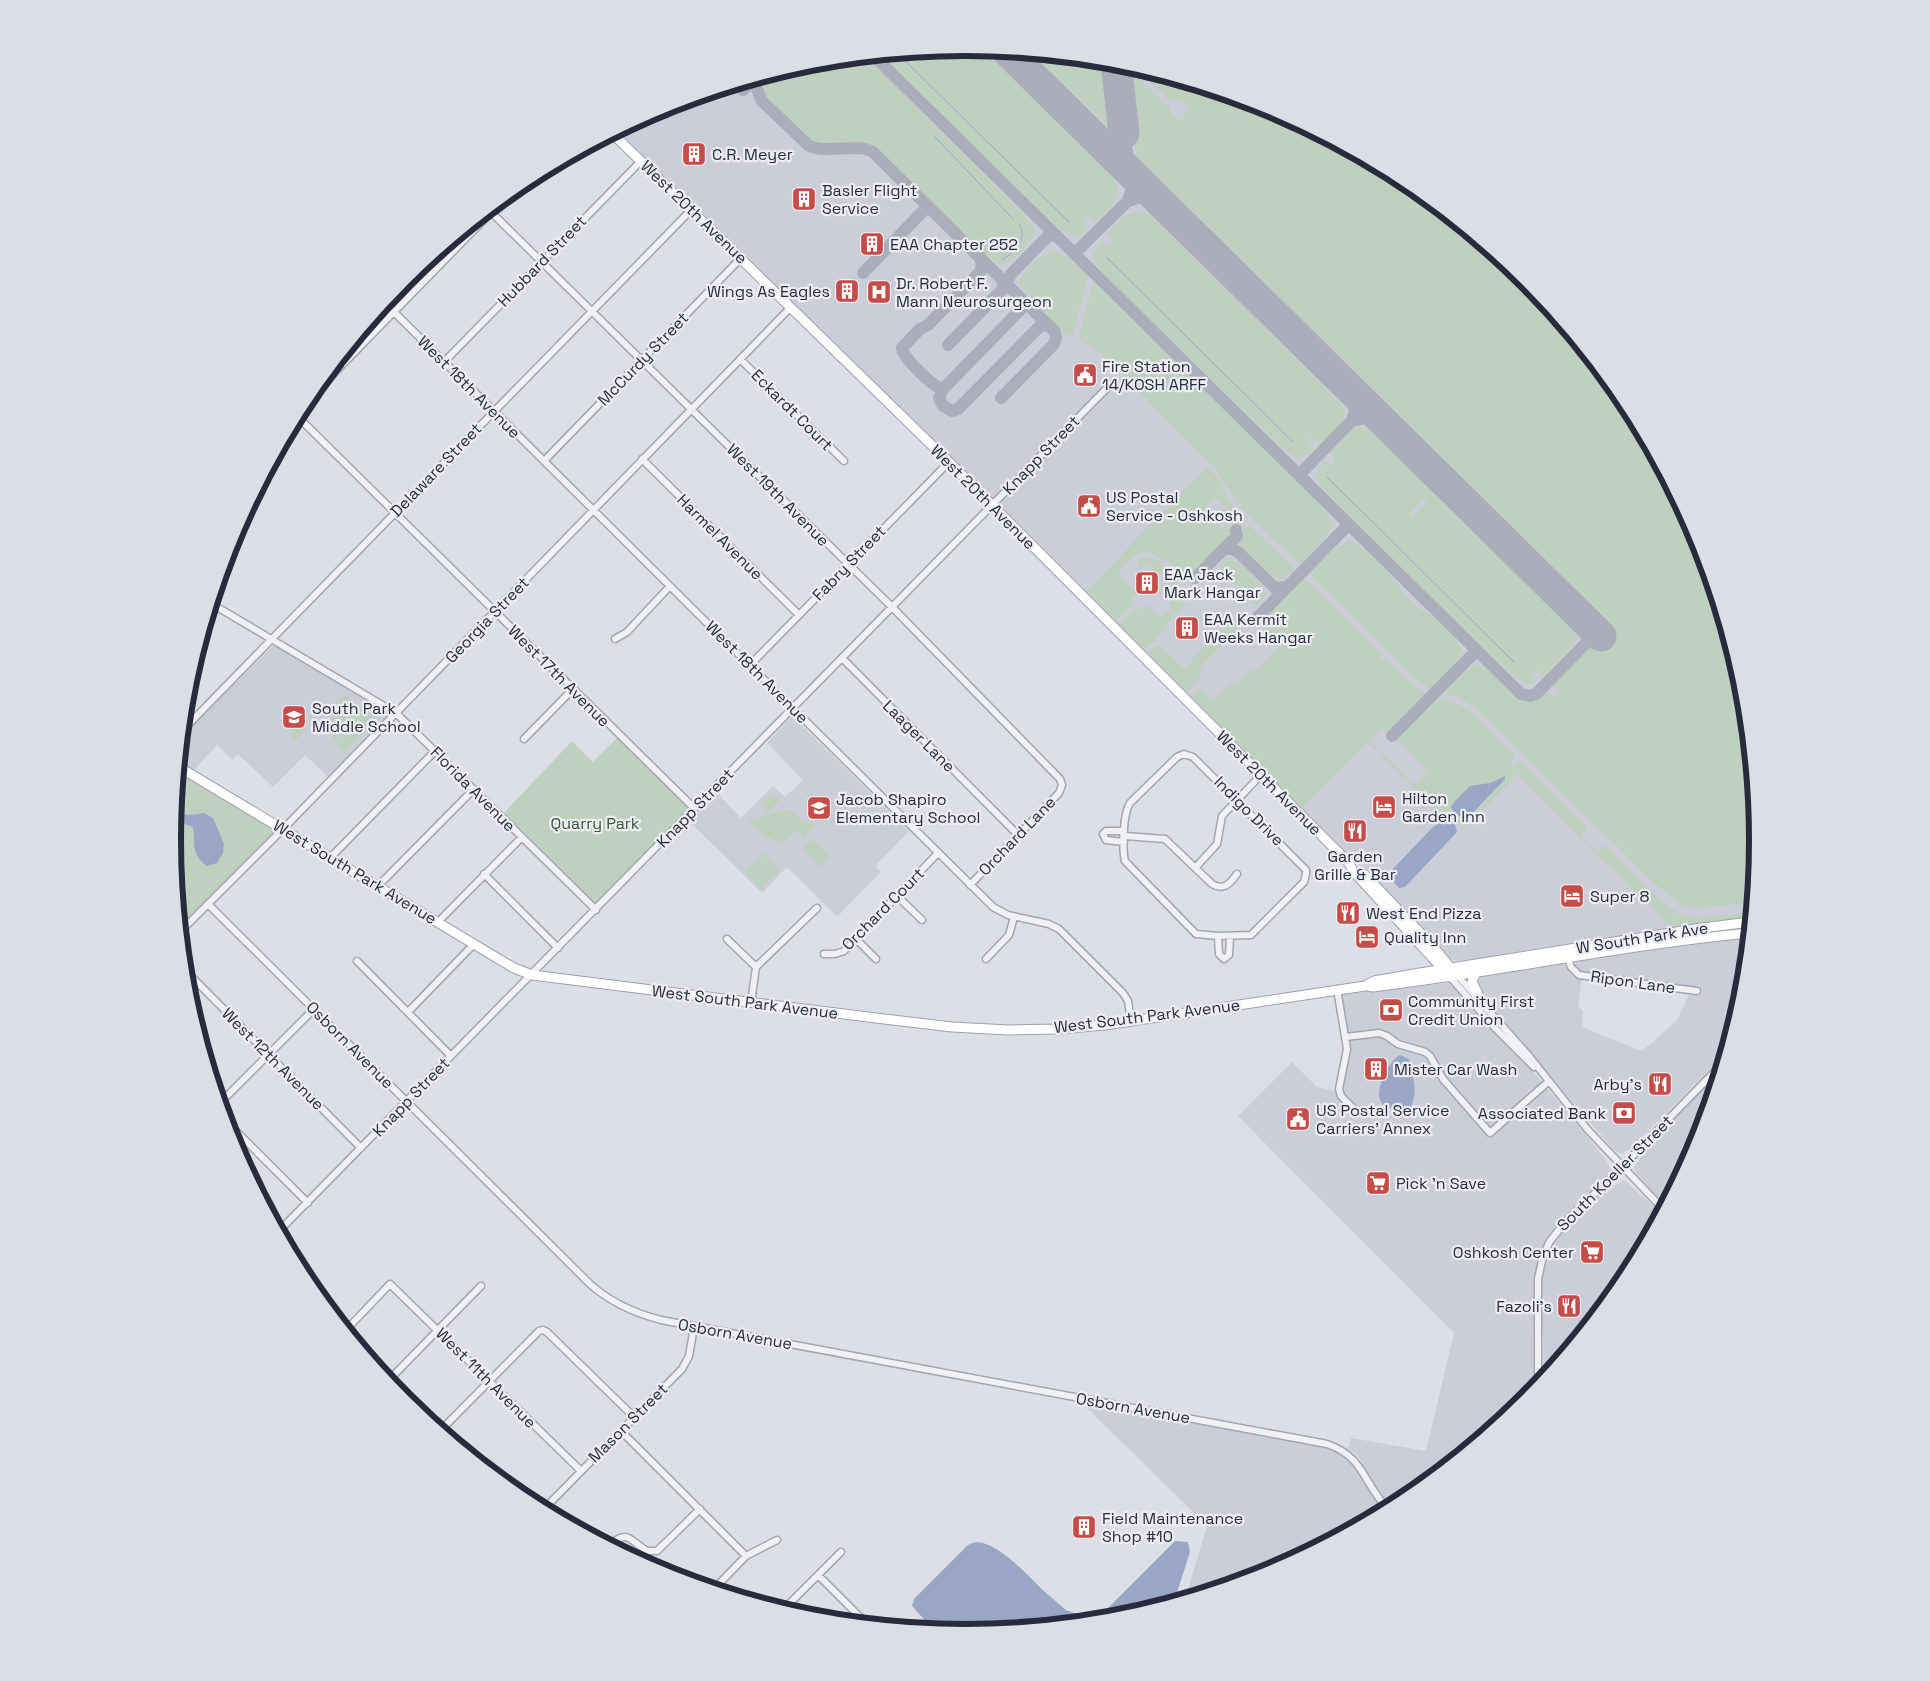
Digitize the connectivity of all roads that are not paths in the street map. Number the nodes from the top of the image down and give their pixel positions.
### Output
1 (617, 138) edge
2 (641, 161) junction
3 (691, 210) junction
4 (493, 214) edge
5 (466, 236) edge
6 (741, 258) junction
7 (542, 261) junction
8 (390, 308) edge
9 (791, 308) junction
10 (592, 311) junction
11 (394, 312) junction
12 (740, 359) junction
13 (642, 360) junction
14 (444, 362) junction
15 (340, 367) edge
16 (1110, 385) dead end
17 (692, 409) junction
18 (493, 411) junction
19 (303, 422) edge
20 (642, 459) junction
21 (544, 461) junction
22 (844, 461) dead end
23 (948, 462) junction
24 (992, 506) junction
25 (594, 510) junction
26 (395, 512) junction
27 (848, 564) junction
28 (670, 586) junction
29 (216, 607) edge
30 (892, 607) junction
31 (494, 612) junction
32 (799, 615) junction
33 (272, 639) junction
34 (615, 639) dead end
35 (842, 658) junction
36 (750, 665) junction
37 (573, 689) junction
38 (793, 708) junction
39 (396, 713) junction
40 (190, 723) edge
41 (524, 739) dead end
42 (436, 751) junction
43 (184, 770) edge
44 (1261, 775) junction
45 (1062, 785) joint
46 (474, 789) junction
47 (1236, 799) junction
48 (694, 808) junction
49 (283, 829) junction
50 (1018, 834) junction
51 (1124, 836) junction
52 (522, 837) junction
53 (938, 853) junction
54 (330, 858) junction
55 (1349, 863) junction
56 (1196, 867) junction
57 (484, 874) junction
58 (1237, 874) dead end
59 (970, 885) junction
60 (378, 886) junction
61 (898, 896) junction
62 (208, 904) junction
63 (817, 908) dead end
64 (596, 910) junction
65 (1014, 917) junction
66 (922, 920) dead end
67 (438, 922) junction
68 (1745, 923) edge
69 (185, 927) edge
70 (1744, 933) edge
71 (1218, 936) junction
72 (1230, 936) junction
73 (727, 939) dead end
74 (856, 939) junction
75 (474, 944) junction
76 (558, 948) junction
77 (1429, 953) junction
78 (824, 954) dead end
79 (1566, 954) junction
80 (876, 959) dead end
81 (1536, 959) junction
82 (986, 960) dead end
83 (357, 961) dead end
84 (756, 968) junction
85 (1451, 972) junction
86 (1476, 972) junction
87 (1420, 973) junction
88 (532, 975) junction
89 (193, 978) edge
90 (1365, 986) junction
91 (1337, 989) junction
92 (1697, 991) dead end
93 (751, 1003) junction
94 (1483, 1004) junction
95 (314, 1009) junction
96 (408, 1012) junction
97 (1131, 1021) junction
98 (1346, 1037) junction
99 (268, 1054) junction
100 (451, 1056) junction
101 (1714, 1072) edge
102 (1541, 1073) junction
103 (1548, 1082) junction
104 (224, 1099) edge
105 (407, 1102) junction
106 (1354, 1109) dead end
107 (236, 1131) edge
108 (361, 1148) junction
109 (1622, 1167) junction
110 (308, 1203) junction
111 (1659, 1205) edge
112 (283, 1227) edge
113 (481, 1286) dead end
114 (350, 1326) edge
115 (694, 1327) junction
116 (438, 1330) junction
117 (1538, 1376) edge
118 (393, 1377) edge
119 (489, 1381) junction
120 (634, 1417) junction
121 (444, 1427) edge
122 (621, 1431) junction
123 (581, 1471) junction
124 (1384, 1504) edge
125 (548, 1505) edge
126 (700, 1509) junction
127 (777, 1540) dead end
128 (614, 1542) edge
129 (841, 1552) dead end
130 (746, 1556) junction
131 (818, 1575) junction
132 (718, 1585) edge
133 (789, 1604) edge
134 (858, 1617) edge

1 - 2 main road, West 20th Avenue
2 - 3 main road, West 20th Avenue
2 - 7 street, Hubbard Street
3 - 6 main road, West 20th Avenue
3 - 10 street, Delaware Street
4 - 7 street, West 19th Avenue
5 - 11 street
6 - 9 main road, West 20th Avenue
6 - 13 street, McCurdy Street
7 - 10 street, West 19th Avenue
7 - 14 street, Hubbard Street
8 - 11 street, West 18th Avenue
9 - 12 street, Georgia Street
9 - 23 main road, West 20th Avenue
10 - 13 street, West 19th Avenue
10 - 18 street, Delaware Street
11 - 14 street, West 18th Avenue
11 - 15 street
12 - 17 street, Georgia Street
12 - 22 street, Eckardt Court
13 - 17 street, West 19th Avenue
13 - 21 street, McCurdy Street
14 - 18 street, West 18th Avenue
16 - 24 street, Knapp Street
17 - 20 street, Georgia Street
17 - 27 street, West 19th Avenue
18 - 21 street, West 18th Avenue
18 - 26 street, Delaware Street
19 - 26 street, West 17th Avenue
20 - 25 street, Georgia Street
20 - 32 street, Harmel Avenue
21 - 25 street, West 18th Avenue
23 - 24 main road, West 20th Avenue
23 - 27 street, Fabry Street
24 - 30 street, Knapp Street
24 - 44 main road, West 20th Avenue
25 - 28 street, West 18th Avenue
25 - 31 street, Georgia Street
26 - 31 street, West 17th Avenue
26 - 33 street, Delaware Street
27 - 30 street, West 19th Avenue
27 - 32 street, Fabry Street
28 - 34 street
28 - 36 street, West 18th Avenue
29 - 33 street, Florida Avenue
30 - 35 street, Knapp Street
30 - 45 street, West 19th Avenue
31 - 37 street, West 17th Avenue
31 - 39 street, Georgia Street
32 - 36 street, Fabry Street
33 - 39 street, Florida Avenue
33 - 40 street, Delaware Street
35 - 38 street, Knapp Street
35 - 50 street, Laager Lane
36 - 38 street, West 18th Avenue
37 - 41 street
37 - 48 street, West 17th Avenue
38 - 48 street, Knapp Street
38 - 53 street, West 18th Avenue
39 - 42 street, Florida Avenue
39 - 49 street, Georgia Street
42 - 46 street, Florida Avenue
42 - 54 street
43 - 49 main road, West South Park Avenue
44 - 47 street
44 - 55 main road, West 20th Avenue
45 - 50 street, Orchard Lane
46 - 52 street, Florida Avenue
46 - 60 street
47 - 51 street, Indigo Drive
47 - 56 street
47 - 72 street, Indigo Drive
48 - 64 street, Knapp Street
49 - 54 main road, West South Park Avenue
49 - 62 street, Georgia Street
50 - 59 street, Orchard Lane
51 - 56 street
51 - 71 street, Indigo Drive
52 - 57 street
52 - 64 street, Florida Avenue
53 - 59 street, West 18th Avenue
53 - 61 street, Orchard Court
54 - 60 main road, West South Park Avenue
55 - 77 main road, West 20th Avenue
55 - 85 main road, West 20th Avenue
56 - 58 street
57 - 67 street
57 - 76 street
59 - 65 street, West 18th Avenue
60 - 67 main road, West South Park Avenue
61 - 66 street
61 - 74 street, Orchard Court
62 - 69 street, Georgia Street
62 - 95 street, Osborn Avenue
63 - 84 street
64 - 76 street, Knapp Street
65 - 82 street
65 - 97 street, West 18th Avenue
67 - 75 main road, West South Park Avenue
68 - 79 main road, W South Park Ave
70 - 79 main road, W South Park Ave
71 - 72 street, Indigo Drive
71 - 72 street
73 - 84 street
74 - 78 street, Orchard Court
74 - 80 street
75 - 88 main road, West South Park Avenue
75 - 96 street
76 - 88 street, Knapp Street
77 - 85 main road, West 20th Avenue
77 - 87 main road
79 - 81 main road, W South Park Ave
79 - 92 street, Ripon Lane
81 - 85 main road, West South Park Avenue
81 - 86 main road, West South Park Avenue
83 - 96 street
84 - 93 street
85 - 86 main road, West South Park Avenue
85 - 87 main road, West South Park Avenue
85 - 90 main road, West South Park Avenue
85 - 94 street, West 20th Avenue
85 - 102 street, West 20th Avenue
86 - 94 main road
87 - 90 main road, West South Park Avenue
88 - 93 main road, West South Park Avenue
88 - 100 street, Knapp Street
89 - 99 street, West 12th Avenue
90 - 91 main road, West South Park Avenue
91 - 97 main road, West South Park Avenue
91 - 98 street
93 - 97 main road, West South Park Avenue
94 - 102 street, West 20th Avenue
95 - 99 street
95 - 105 street, Osborn Avenue
96 - 100 street
98 - 103 street
98 - 106 street
99 - 104 street
99 - 108 street, West 12th Avenue
100 - 105 street, Knapp Street
101 - 109 street, South Koeller Street
102 - 103 street, West 20th Avenue
103 - 109 street, West 20th Avenue
105 - 108 street, Knapp Street
105 - 115 street, Osborn Avenue
107 - 110 street
108 - 110 street, Knapp Street
109 - 111 street, West 20th Avenue
109 - 117 street, South Koeller Street
110 - 112 street, Knapp Street
113 - 116 street
114 - 116 street, West 11th Avenue
115 - 120 street, Mason Street
115 - 124 street, Osborn Avenue
116 - 118 street
116 - 119 street, West 11th Avenue
119 - 120 street
119 - 121 street
119 - 123 street, West 11th Avenue
120 - 122 street, Mason Street
122 - 123 street, Mason Street
122 - 126 street
123 - 125 street, Mason Street
126 - 128 street
126 - 130 street
127 - 130 street
129 - 131 street
130 - 132 street
131 - 133 street
131 - 134 street

